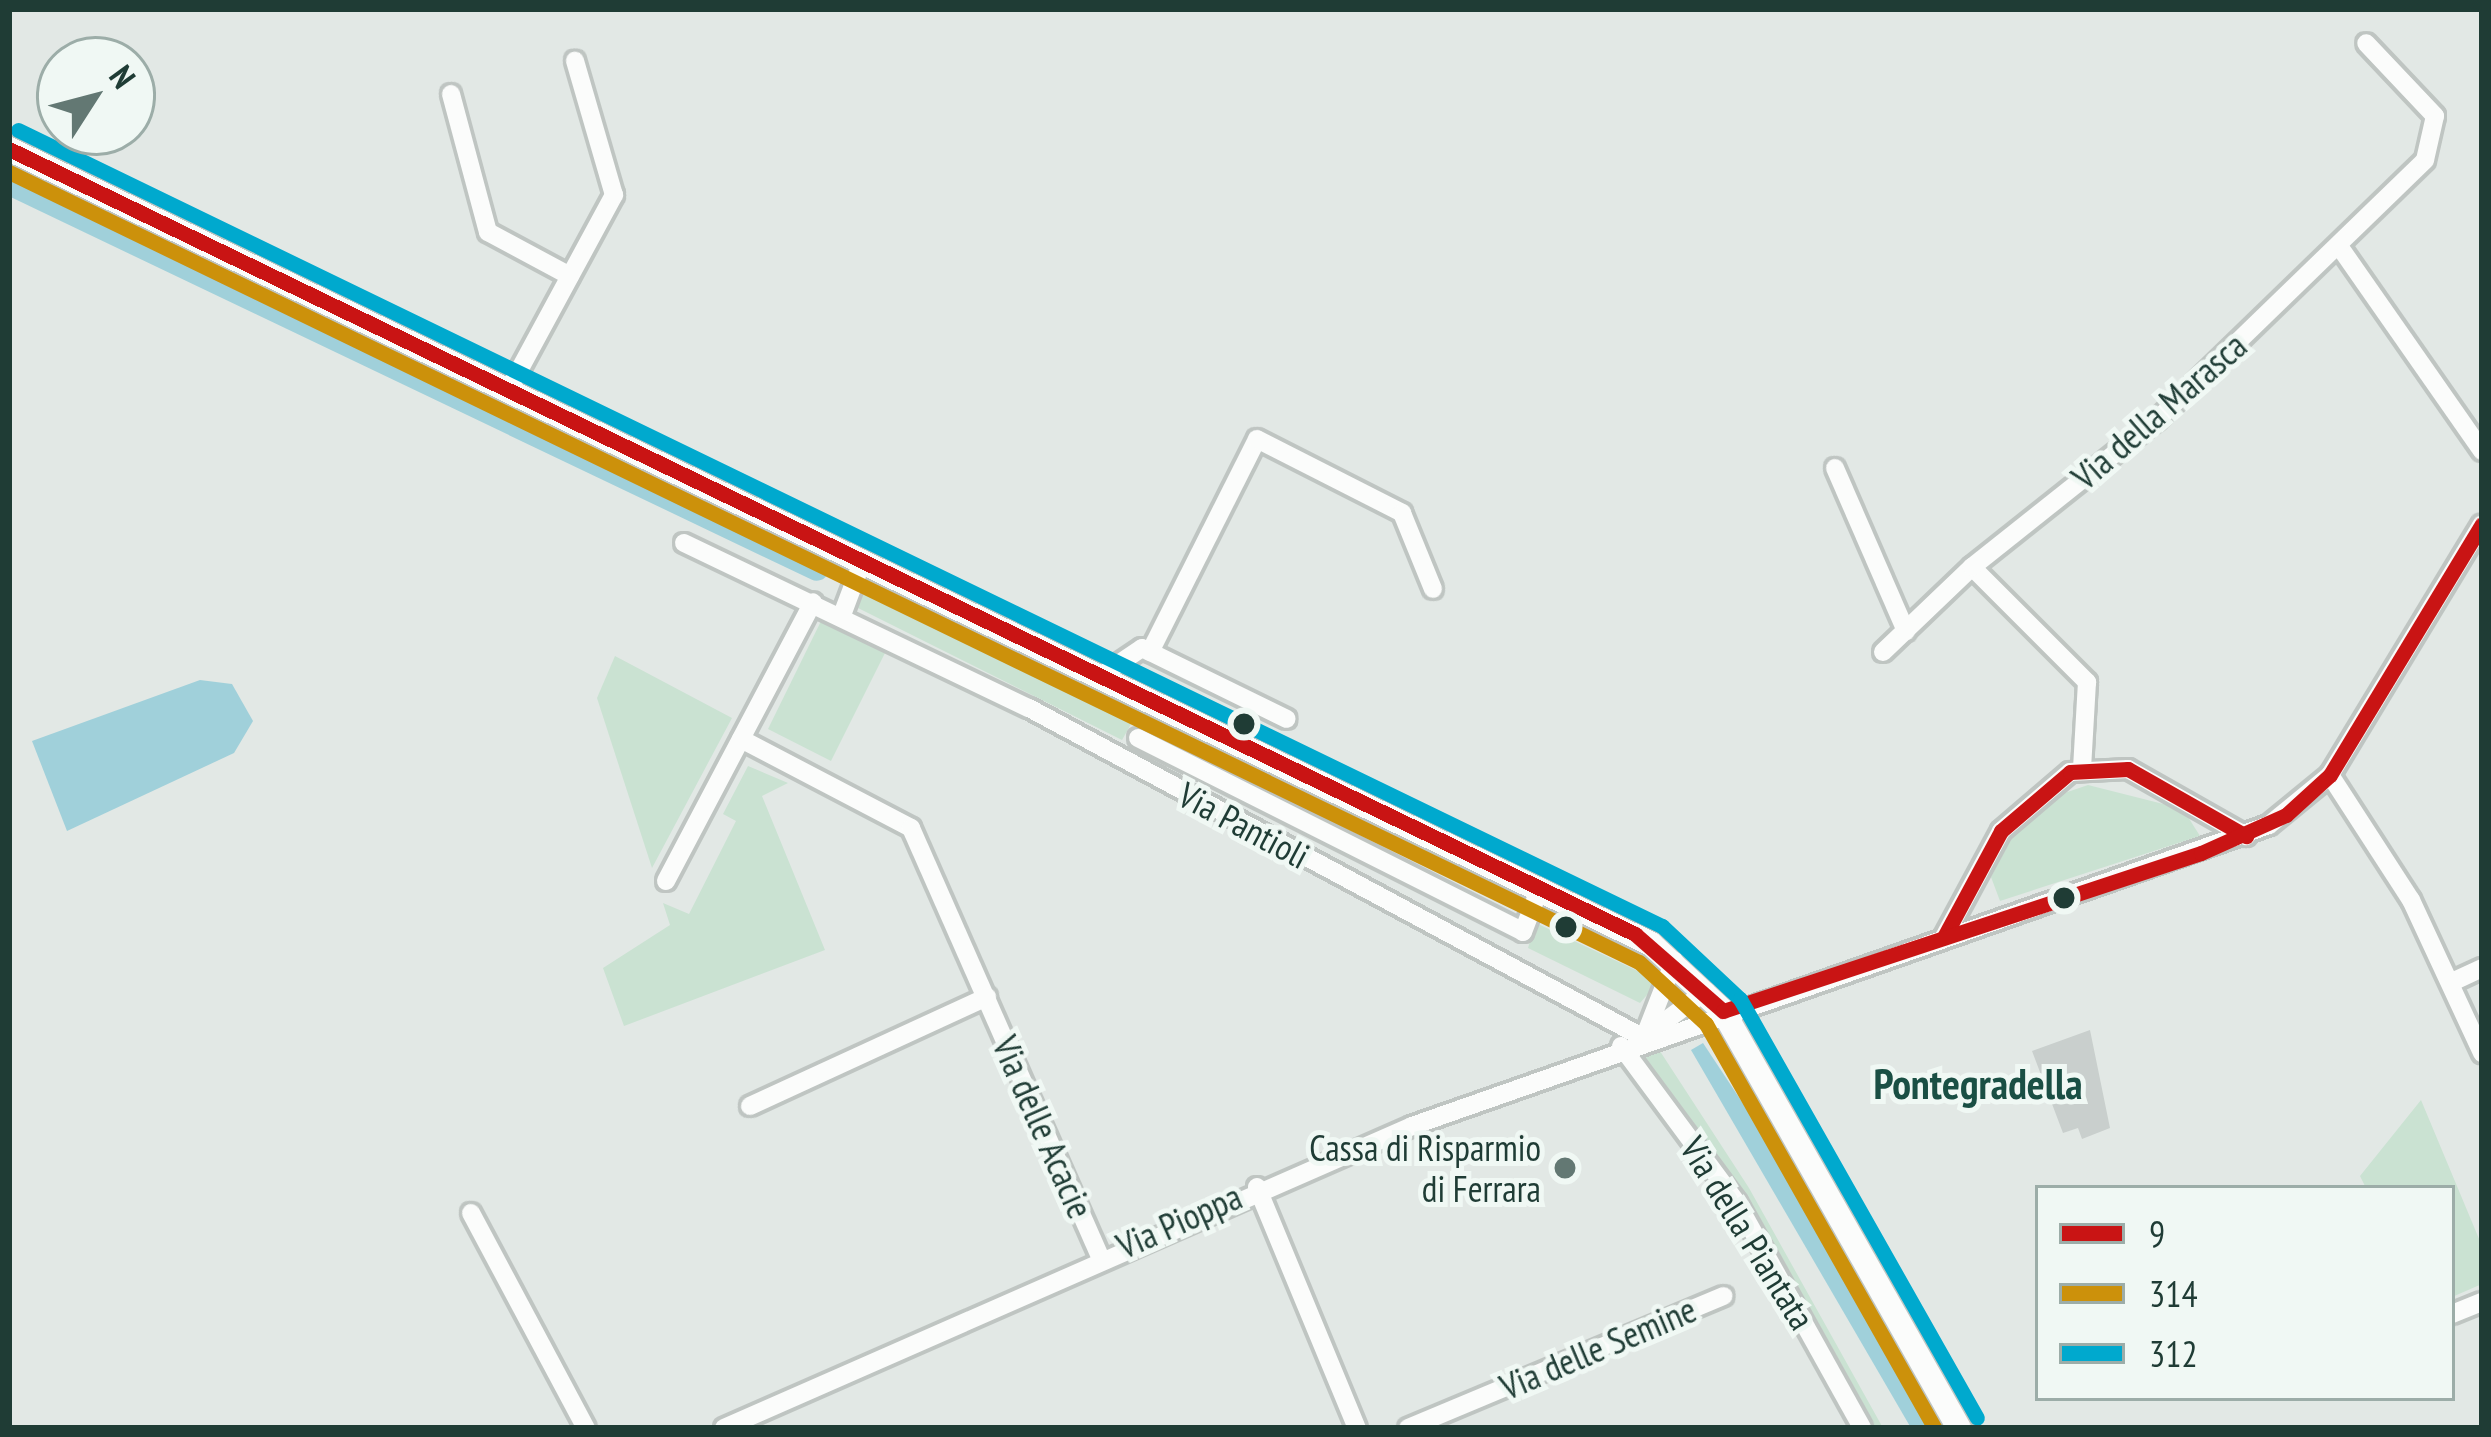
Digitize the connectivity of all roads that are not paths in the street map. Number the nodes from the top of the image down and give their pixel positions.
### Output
1 (2366, 43) dead end
2 (574, 61) dead end
3 (451, 94) dead end
4 (9, 148) edge
5 (2339, 246) junction
6 (570, 276) junction
7 (509, 389) junction
8 (2482, 451) edge
9 (1835, 468) dead end
10 (2482, 524) edge
11 (684, 543) dead end
12 (863, 559) junction
13 (1972, 567) junction
14 (1433, 589) dead end
15 (813, 602) junction
16 (842, 615) junction
17 (1906, 631) junction
18 (1150, 652) junction
19 (1883, 652) dead end
20 (1102, 675) junction
21 (1155, 703) junction
22 (1287, 719) dead end
23 (1138, 738) junction
24 (741, 739) junction
25 (1127, 762) junction
26 (2082, 770) junction
27 (2330, 775) junction
28 (2246, 836) junction
29 (666, 881) dead end
30 (1539, 890) junction
31 (1944, 937) junction
32 (1674, 962) junction
33 (2482, 968) edge
34 (2452, 982) junction
35 (987, 998) junction
36 (1714, 1001) junction
37 (1644, 1038) junction
38 (1621, 1046) junction
39 (2482, 1053) edge
40 (750, 1106) dead end
41 (1257, 1187) junction
42 (471, 1213) dead end
43 (1100, 1256) junction
44 (1723, 1296) dead end
45 (586, 1428) edge
46 (724, 1428) edge
47 (1357, 1428) edge
48 (1408, 1428) edge
49 (1862, 1428) edge
50 (1959, 1428) edge

1 - 5 street, Via della Marasca
2 - 6 street
3 - 6 street
4 - 7 street
5 - 8 street
5 - 13 street, Via della Marasca
6 - 7 street
7 - 12 street
9 - 17 street
10 - 27 street, Via Pioppa
11 - 15 street, Via Pantioli
12 - 16 street
12 - 20 street
13 - 17 street, Via della Marasca
13 - 26 street
14 - 18 street
15 - 16 street, Via Pantioli
15 - 24 street
16 - 25 street, Via Pantioli
17 - 19 street, Via della Marasca
18 - 20 street
18 - 22 street
20 - 21 street
21 - 23 street
21 - 30 street
23 - 25 street
23 - 30 street
24 - 29 street
24 - 35 street, Via delle Acacie
25 - 37 street, Via Pantioli
26 - 28 street
26 - 31 street
27 - 28 street, Via Pioppa
27 - 34 street
28 - 31 street, Via Pioppa
30 - 32 street
31 - 36 street, Via Pioppa
32 - 36 street
32 - 37 street
33 - 34 street
34 - 39 street
35 - 40 street, Via delle Acacie
35 - 43 street, Via delle Acacie
36 - 37 street, Via Pioppa
36 - 50 street
37 - 38 street, Via Pioppa
38 - 41 street, Via Pioppa
38 - 49 street, Via della Piantata
41 - 43 street, Via Pioppa
41 - 47 street
42 - 45 street
43 - 46 street, Via Pioppa
44 - 48 street, Via delle Semine

